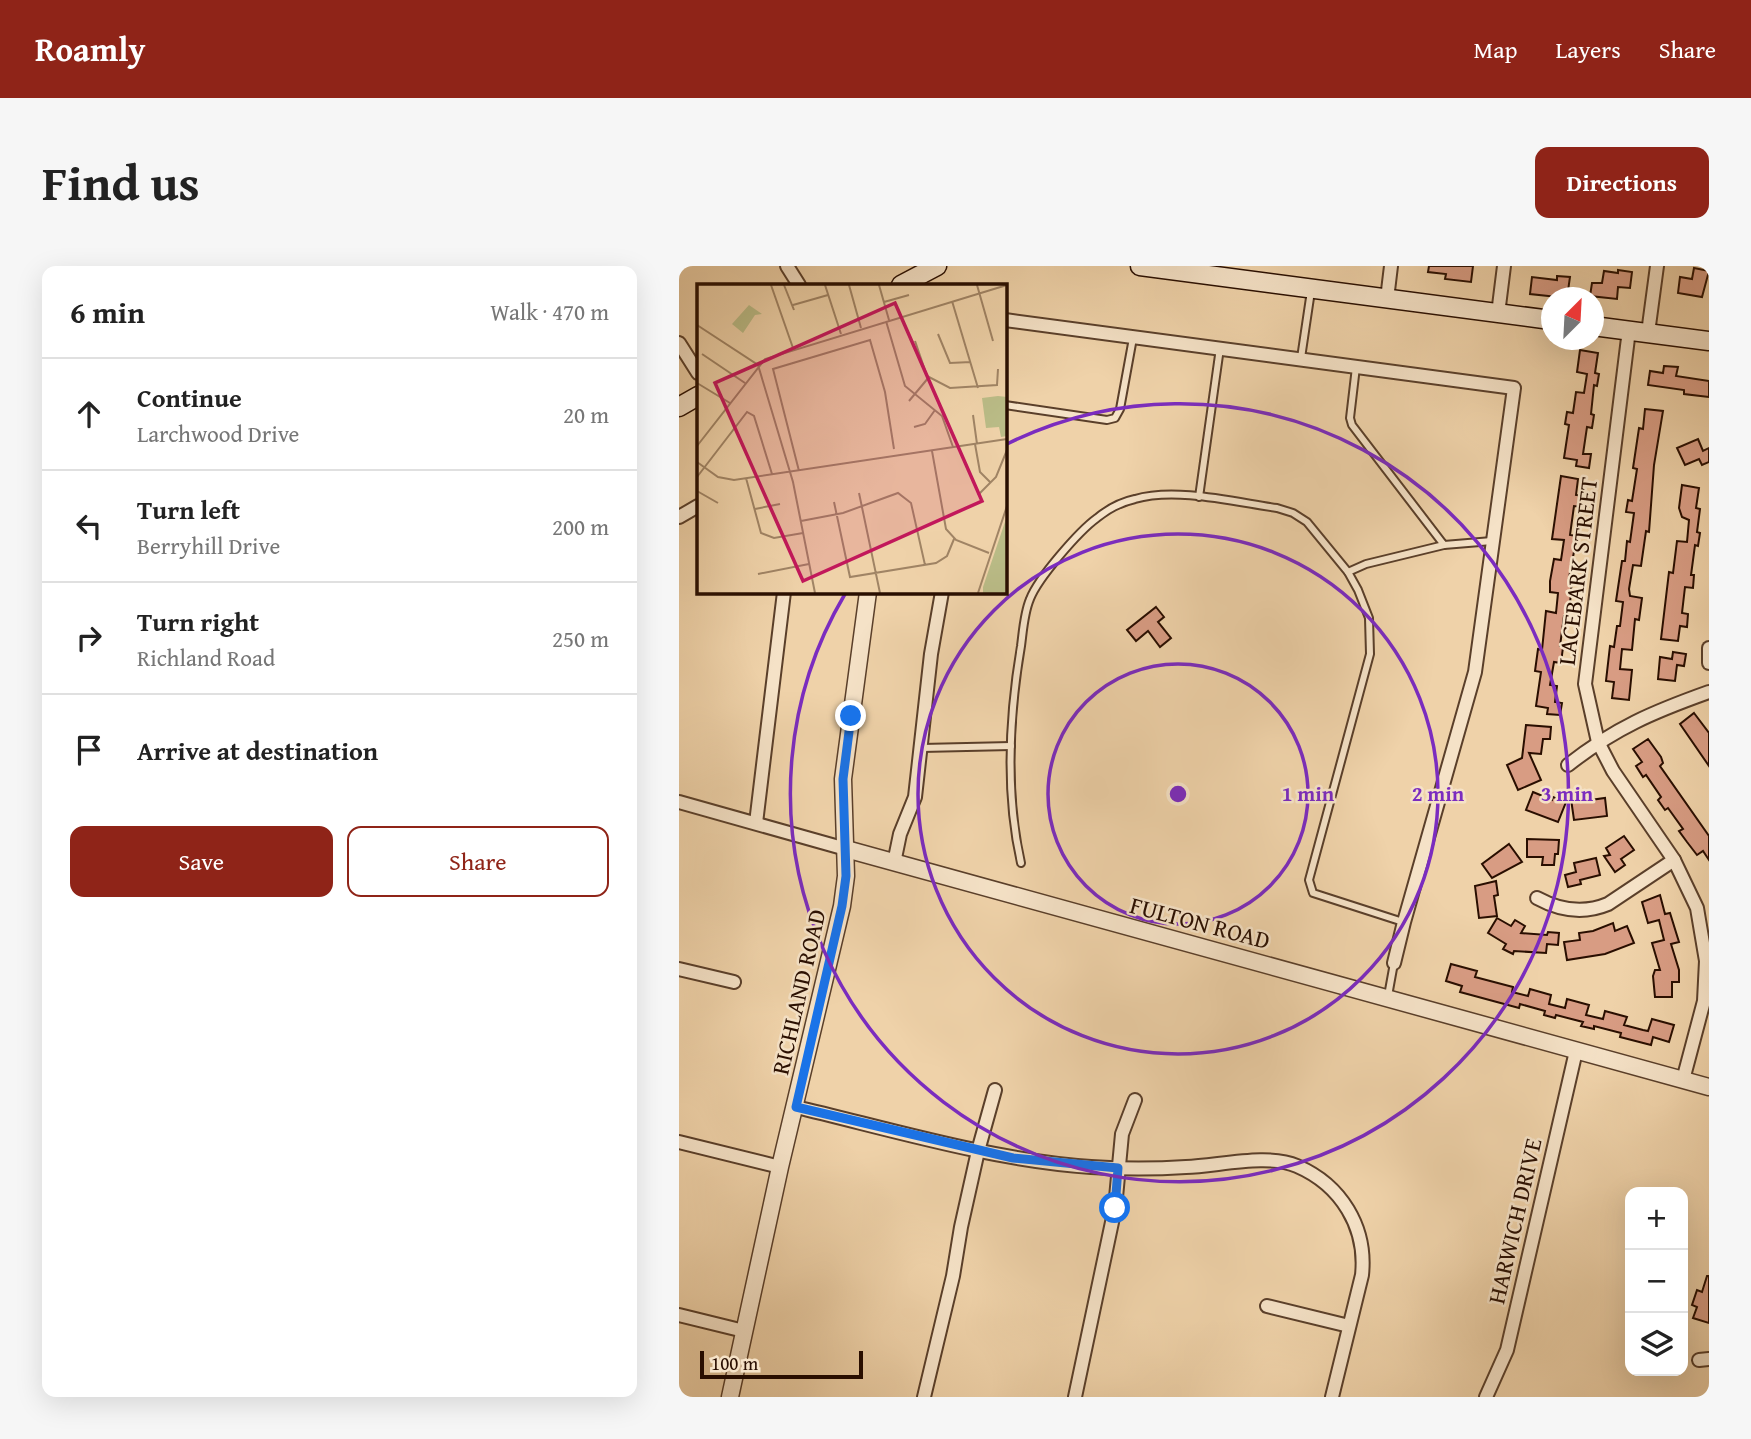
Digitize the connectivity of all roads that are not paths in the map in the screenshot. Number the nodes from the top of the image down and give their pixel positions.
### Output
1 (787, 266) edge
2 (1140, 266) edge
3 (1391, 266) edge
4 (1504, 266) edge
5 (1657, 266) edge
6 (927, 272) edge
7 (798, 284) edge
8 (903, 284) edge
9 (1311, 289) junction
10 (1387, 299) junction
11 (1497, 314) junction
12 (1541, 319) edge
13 (1006, 320) edge
14 (1604, 327) edge
15 (1629, 330) junction
16 (1648, 333) junction
17 (1134, 336) junction
18 (1709, 341) edge
19 (679, 343) edge
20 (1220, 348) junction
21 (1301, 358) junction
22 (1356, 366) junction
23 (697, 371) edge
24 (697, 397) edge
25 (1006, 405) edge
26 (679, 407) edge
27 (1199, 498) junction
28 (697, 507) edge
29 (679, 517) edge
30 (1494, 540) junction
31 (1444, 545) junction
32 (1348, 572) junction
33 (784, 593) edge
34 (868, 593) edge
35 (941, 593) edge
36 (1709, 648) edge
37 (1709, 663) edge
38 (1709, 692) edge
39 (1598, 741) junction
40 (1011, 746) junction
41 (920, 748) junction
42 (1568, 765) dead end
43 (679, 802) edge
44 (757, 823) junction
45 (846, 849) junction
46 (1674, 860) junction
47 (894, 863) junction
48 (1021, 863) dead end
49 (1537, 898) dead end
50 (1404, 922) junction
51 (1395, 963) joint
52 (679, 969) edge
53 (734, 982) dead end
54 (1387, 999) junction
55 (1576, 1051) junction
56 (1683, 1080) junction
57 (1709, 1087) edge
58 (995, 1090) dead end
59 (1135, 1100) dead end
60 (796, 1107) junction
61 (679, 1142) edge
62 (978, 1150) junction
63 (780, 1167) junction
64 (1118, 1168) junction
65 (1267, 1306) dead end
66 (679, 1315) edge
67 (1349, 1326) junction
68 (744, 1331) junction
69 (730, 1397) edge
70 (924, 1397) edge
71 (1075, 1397) edge
72 (1332, 1397) edge
73 (1486, 1397) edge

1 - 7 street
2 - 9 main road
3 - 10 street
4 - 11 street
5 - 16 street
6 - 8 main road
9 - 10 main road
9 - 21 lane
10 - 11 main road
11 - 12 main road
13 - 17 street
14 - 15 main road
15 - 16 main road
15 - 39 street, LACEBARK STREET
16 - 18 main road
17 - 20 street
17 - 25 lane
19 - 23 street
20 - 21 street
20 - 27 lane
21 - 22 street
22 - 30 street
22 - 31 lane
24 - 26 main road
27 - 32 lane
27 - 40 lane
28 - 29 street
30 - 31 lane
30 - 50 street
31 - 32 lane
32 - 50 lane
33 - 44 street
34 - 45 street, RICHLAND ROAD
35 - 41 street
36 - 37 street
38 - 39 street
39 - 42 street
39 - 46 street, LACEBARK STREET
40 - 41 lane
40 - 48 lane
41 - 47 street
43 - 44 street, FULTON ROAD
44 - 45 street, FULTON ROAD
45 - 47 street, FULTON ROAD
45 - 60 street, RICHLAND ROAD
46 - 49 street
46 - 56 street, LACEBARK STREET
47 - 54 street, FULTON ROAD
50 - 51 street
51 - 54 lane
52 - 53 street
54 - 55 street, FULTON ROAD
55 - 56 street, FULTON ROAD
55 - 73 street, HARWICH DRIVE
56 - 57 street, FULTON ROAD
58 - 62 street
59 - 64 street
60 - 62 street
60 - 63 street, RICHLAND ROAD
61 - 63 street
62 - 64 street
62 - 70 street
63 - 68 street, RICHLAND ROAD
64 - 67 street
64 - 71 street
65 - 67 street
66 - 68 street
67 - 72 street
68 - 69 street, RICHLAND ROAD

